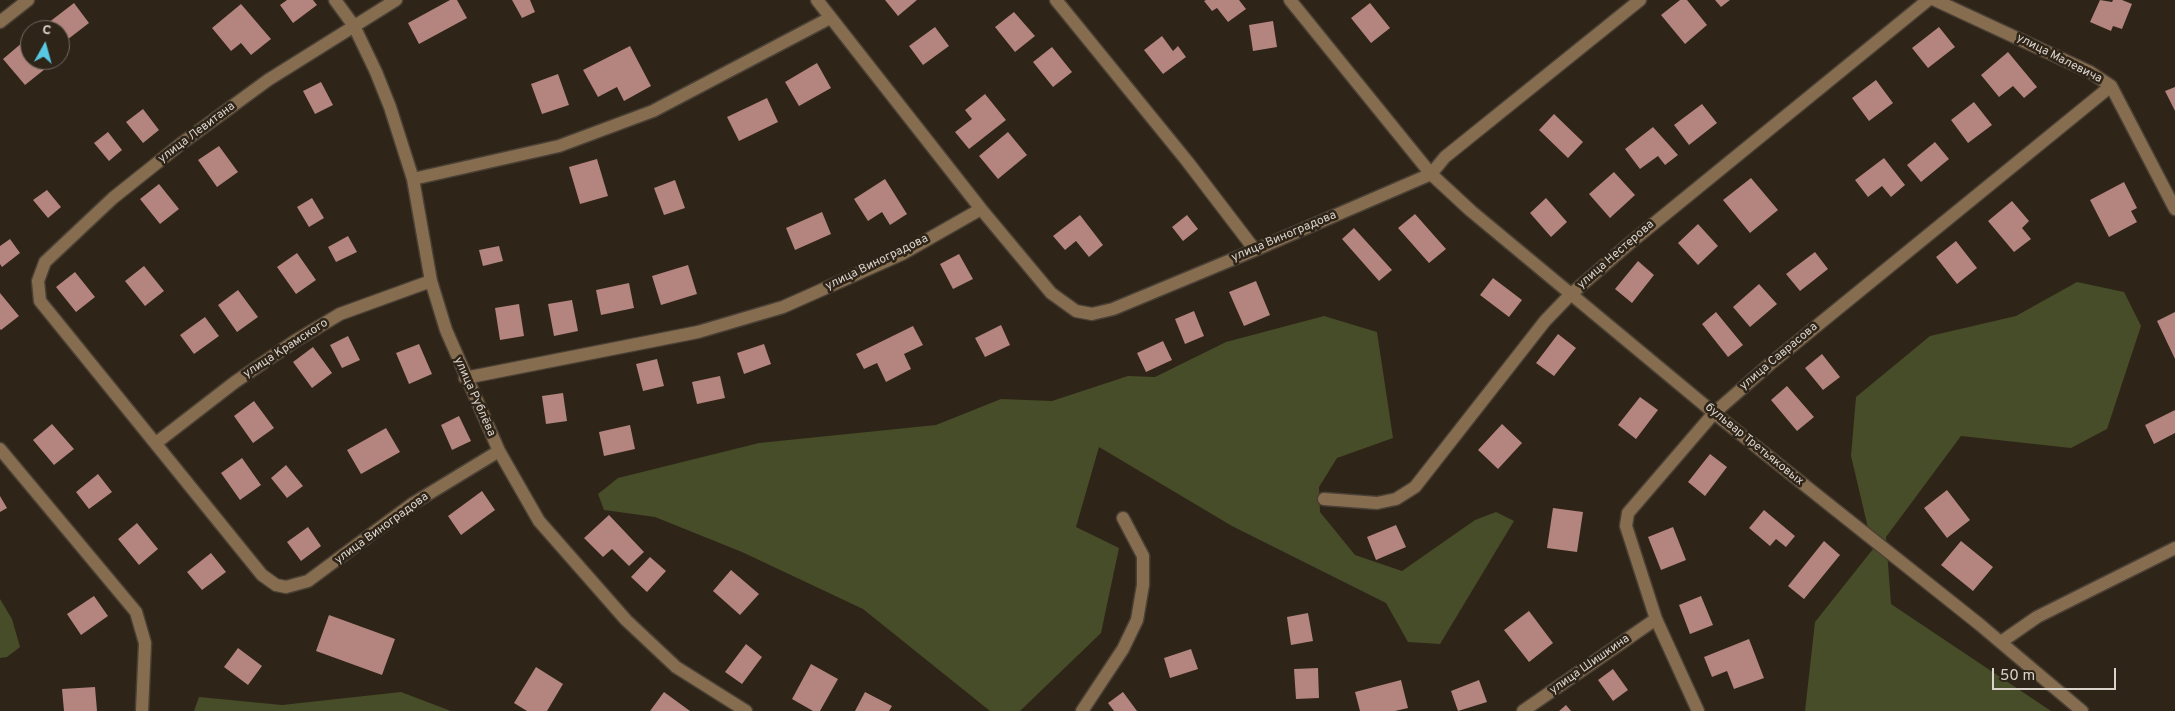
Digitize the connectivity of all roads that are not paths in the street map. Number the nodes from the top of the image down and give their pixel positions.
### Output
1 (28, 0) edge
2 (335, 0) edge
3 (396, 0) edge
4 (1056, 0) edge
5 (1290, 0) edge
6 (1640, 0) edge
7 (1928, 0) edge
8 (1935, 0) edge
9 (819, 1) edge
10 (830, 18) junction
11 (0, 22) edge
12 (354, 26) junction
13 (2111, 86) junction
14 (1431, 174) junction
15 (413, 179) junction
16 (981, 209) junction
17 (2175, 209) edge
18 (1255, 250) junction
19 (431, 281) junction
20 (1570, 295) junction
21 (465, 378) junction
22 (1714, 413) junction
23 (156, 443) junction
24 (0, 449) edge
25 (499, 451) junction
26 (1324, 499) dead end
27 (1123, 518) dead end
28 (2175, 548) edge
29 (1656, 619) junction
30 (2001, 642) junction
31 (142, 711) edge
32 (746, 711) edge
33 (1082, 711) edge
34 (1524, 711) edge
35 (1698, 711) edge
36 (2082, 711) edge

1 - 11 street
2 - 12 street, улица Рублёва
3 - 12 street, улица Левитана
4 - 18 street
5 - 14 street, бульвар Третьяковых
6 - 14 street
7 - 20 street, улица Нестерова
8 - 13 street, улица Малевича
9 - 10 street
10 - 15 street
10 - 16 street
12 - 15 street, улица Рублёва
12 - 23 street, улица Левитана
13 - 17 street, улица Малевича
13 - 22 street, улица Саврасова
14 - 18 street, улица Виноградова
14 - 20 street, бульвар Третьяковых
15 - 19 street, улица Рублёва
16 - 18 street, улица Виноградова
16 - 21 street, улица Виноградова
19 - 21 street, улица Рублёва
19 - 23 street, улица Крамского
20 - 22 street, бульвар Третьяковых
20 - 26 street, улица Нестерова
21 - 25 street, улица Рублёва
22 - 29 street, улица Саврасова
22 - 30 street, бульвар Третьяковых
23 - 25 street, улица Виноградова
24 - 31 street
25 - 32 street, улица Рублёва
27 - 33 street
28 - 30 street
29 - 34 street, улица Шишкина
29 - 35 street, улица Саврасова
30 - 36 street, бульвар Третьяковых

